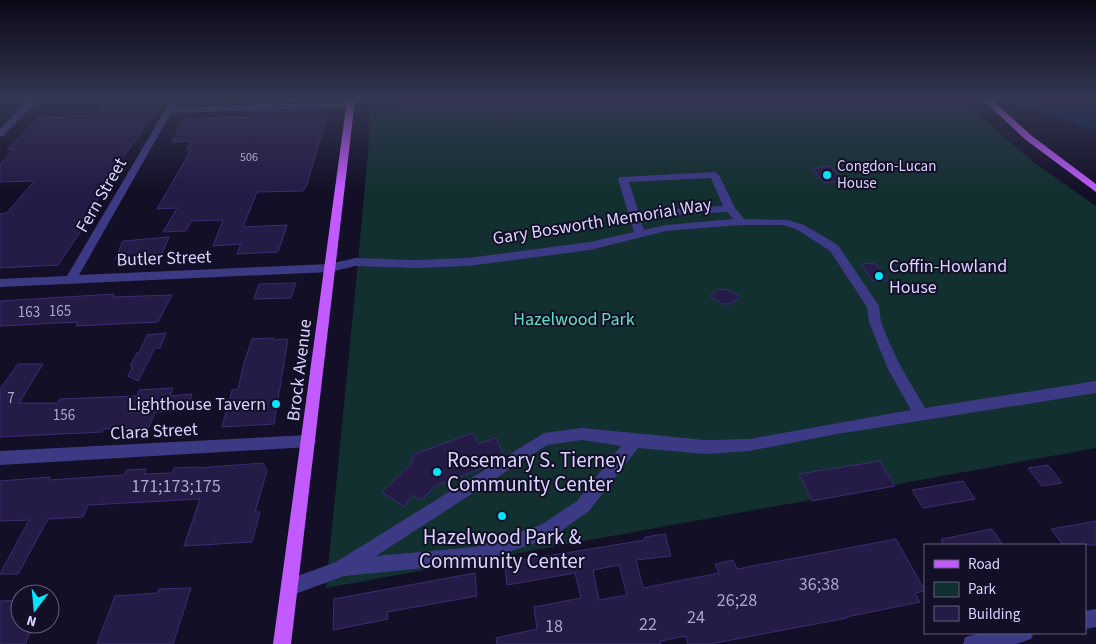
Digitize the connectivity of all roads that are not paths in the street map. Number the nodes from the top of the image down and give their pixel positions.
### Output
1 (158, 130) edge
2 (347, 130) edge
3 (1020, 130) edge
4 (1096, 189) edge
5 (730, 209) junction
6 (634, 214) junction
7 (741, 222) junction
8 (640, 234) junction
9 (330, 268) junction
10 (71, 280) junction
11 (0, 282) edge
12 (1096, 387) edge
13 (921, 414) junction
14 (309, 441) junction
15 (634, 441) junction
16 (0, 458) edge
17 (341, 569) junction
18 (290, 587) junction
19 (1021, 634) edge
20 (282, 644) edge
21 (972, 644) edge

1 - 10 street, Fern Street
2 - 9 main road, Brock Avenue
3 - 4 main road
5 - 6 street
5 - 6 street
5 - 7 street
6 - 8 street
7 - 8 street, Gary Bosworth Memorial Way
7 - 13 street, Gary Bosworth Memorial Way
8 - 9 street, Gary Bosworth Memorial Way
9 - 10 street, Butler Street
9 - 14 main road, Brock Avenue
10 - 11 street, Butler Street
12 - 13 street
13 - 15 street
14 - 16 street, Clara Street
14 - 18 main road, Brock Avenue
15 - 17 street
15 - 17 street
17 - 18 street
18 - 20 main road, Brock Avenue
19 - 21 street

